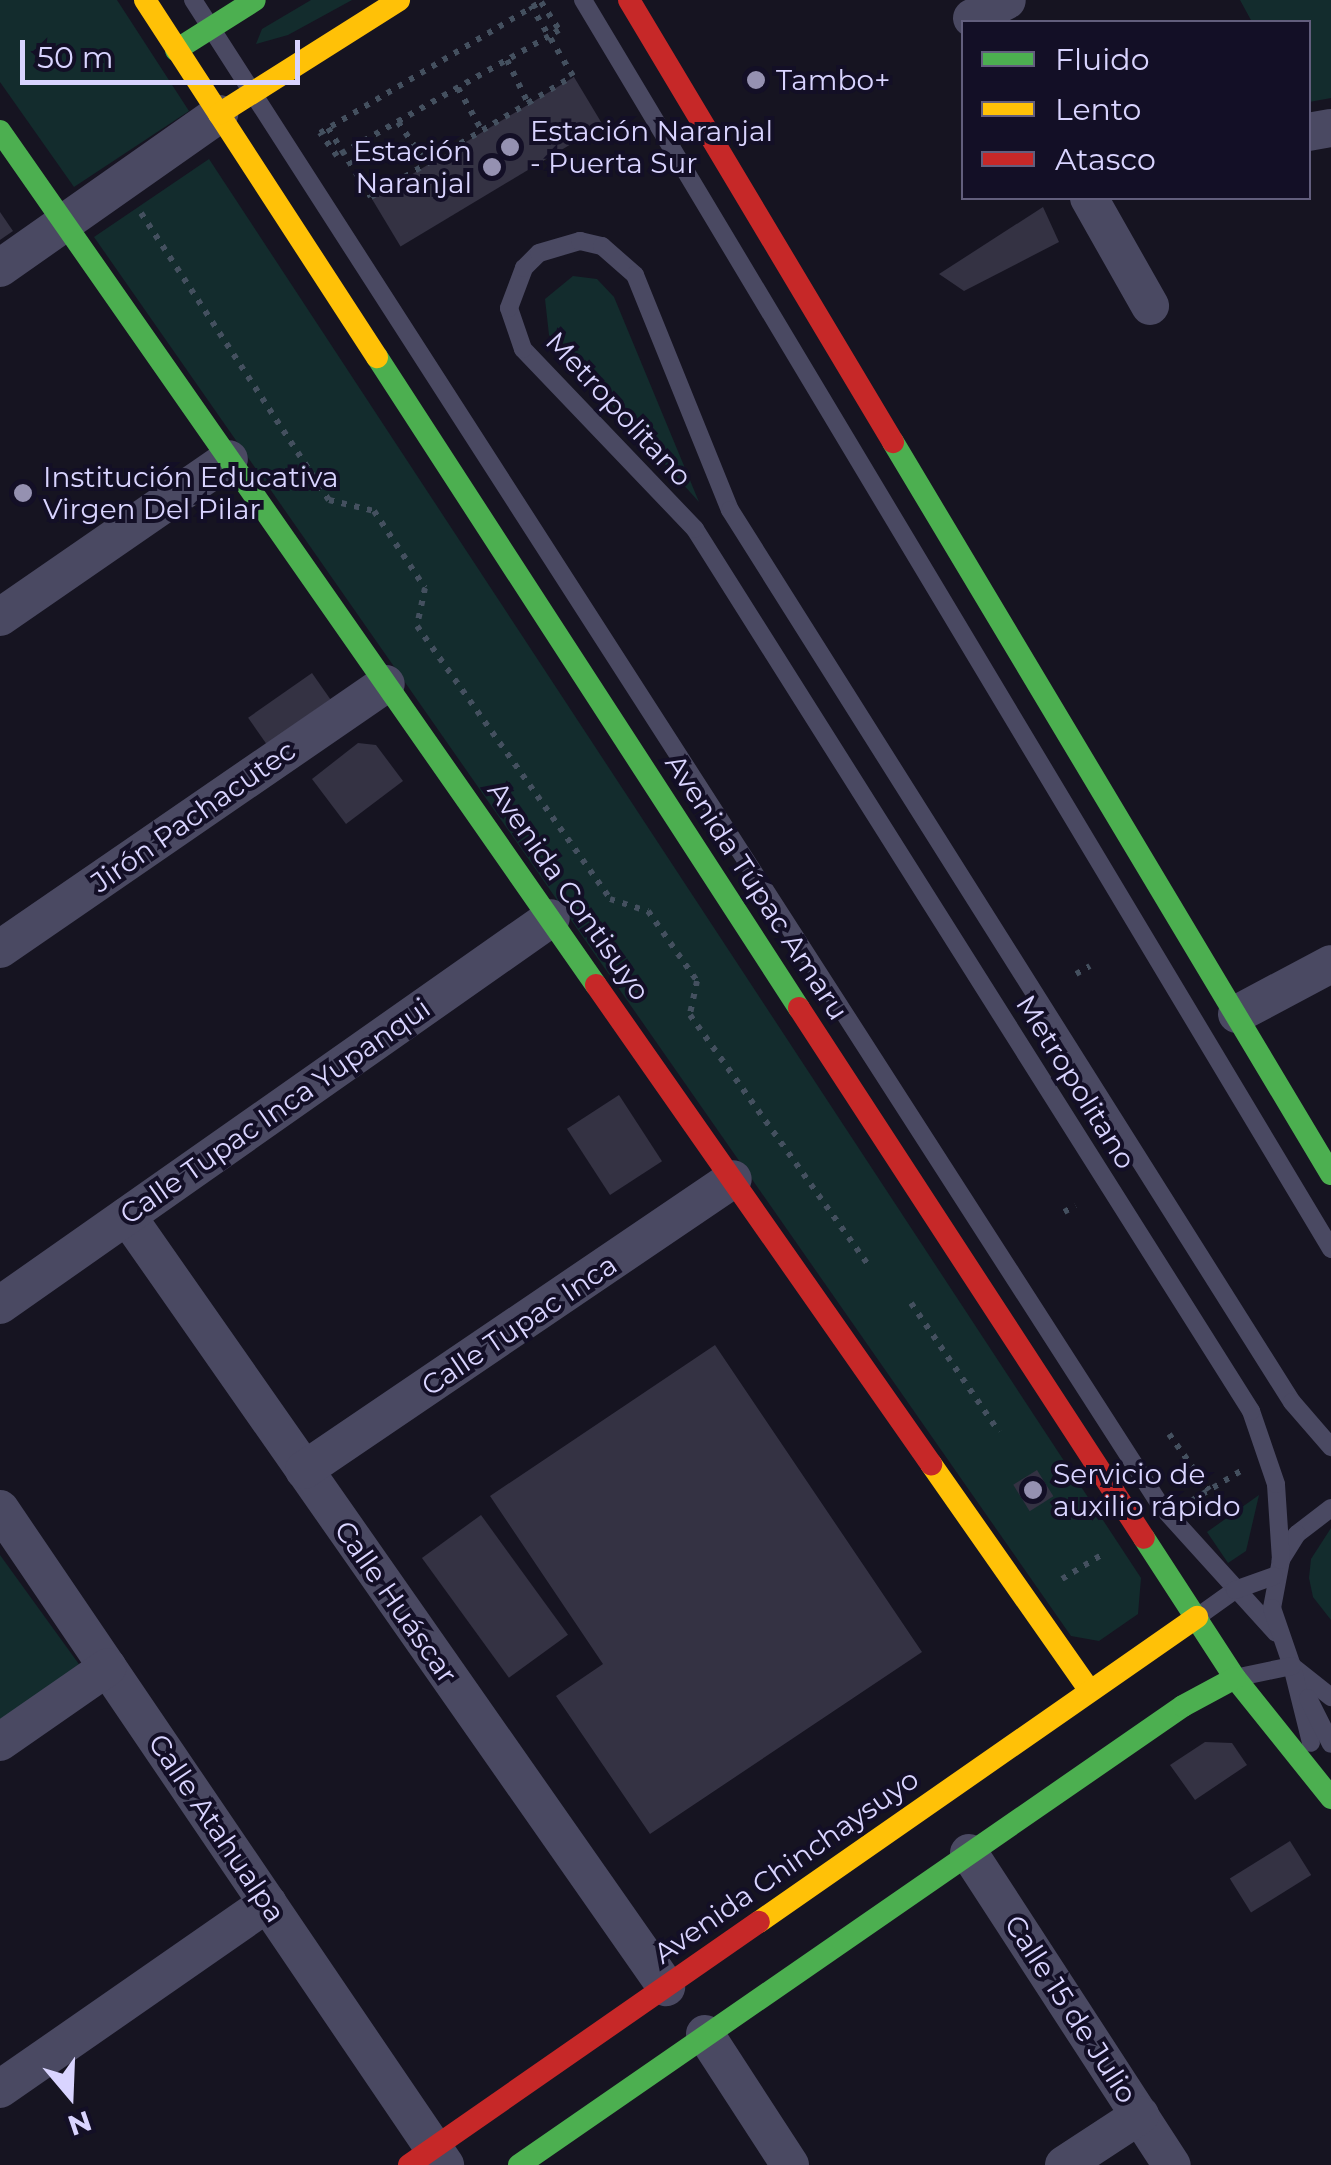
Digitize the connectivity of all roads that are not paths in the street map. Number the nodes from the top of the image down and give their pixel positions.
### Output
1 (145, 0) edge
2 (193, 0) edge
3 (255, 0) edge
4 (399, 0) edge
5 (582, 0) edge
6 (628, 0) edge
7 (1007, 0) edge
8 (969, 13) edge
9 (211, 28) junction
10 (176, 50) junction
11 (252, 91) junction
12 (219, 114) junction
13 (0, 131) edge
14 (1090, 200) edge
15 (64, 223) junction
16 (0, 268) edge
17 (1150, 306) dead end
18 (229, 460) junction
19 (0, 617) edge
20 (386, 684) junction
21 (551, 918) junction
22 (0, 949) edge
23 (1331, 964) edge
24 (1236, 1014) junction
25 (1331, 1174) edge
26 (733, 1179) junction
27 (127, 1216) junction
28 (1331, 1249) edge
29 (0, 1305) edge
30 (1331, 1447) edge
31 (304, 1470) junction
32 (1331, 1508) edge
33 (0, 1509) edge
34 (1277, 1568) junction
35 (1235, 1590) junction
36 (1197, 1616) junction
37 (1276, 1633) junction
38 (1292, 1666) junction
39 (108, 1667) junction
40 (1235, 1678) junction
41 (1087, 1687) junction
42 (1331, 1697) edge
43 (0, 1742) edge
44 (1331, 1744) edge
45 (957, 1782) junction
46 (1327, 1792) edge
47 (970, 1805) dead end
48 (965, 1841) junction
49 (268, 1903) junction
50 (666, 1987) junction
51 (705, 2034) junction
52 (0, 2089) edge
53 (1140, 2115) junction
54 (429, 2159) edge
55 (519, 2165) edge
56 (790, 2165) edge
57 (1064, 2165) edge
58 (1172, 2165) edge

1 - 10 main road, Avenida Túpac Amaru
2 - 9 lane
3 - 9 main road
4 - 11 main road
5 - 28 lane
6 - 24 main road
7 - 8 street
9 - 10 main road
9 - 11 lane
10 - 12 main road, Avenida Túpac Amaru
11 - 12 main road
11 - 35 lane
12 - 15 street
12 - 36 main road, Avenida Túpac Amaru
13 - 15 main road, Avenida Contisuyo
14 - 17 street
15 - 16 street
15 - 18 main road, Avenida Contisuyo
18 - 19 street
18 - 20 main road, Avenida Contisuyo
20 - 21 main road, Avenida Contisuyo
20 - 22 street, Jirón Pachacutec
21 - 26 main road, Avenida Contisuyo
21 - 27 street, Calle Tupac Inca Yupanqui
23 - 24 street
24 - 25 main road
26 - 31 street, Calle Tupac Inca
26 - 41 main road, Avenida Contisuyo
27 - 29 street, Calle Tupac Inca Yupanqui
27 - 31 street, Calle Huáscar
30 - 34 lane, Metropolitano
31 - 50 street, Calle Huáscar
32 - 34 lane
33 - 39 street, Calle Atahualpa
34 - 35 lane
34 - 37 lane, Metropolitano
35 - 36 lane
35 - 37 lane
36 - 40 main road, Avenida Túpac Amaru
36 - 41 main road, Avenida Chinchaysuyo
37 - 38 lane
38 - 40 lane
38 - 42 lane
38 - 44 lane
38 - 46 lane
39 - 43 street
39 - 49 street, Calle Atahualpa
40 - 46 main road, Avenida Túpac Amaru
40 - 48 main road
41 - 45 main road, Avenida Chinchaysuyo
45 - 47 main road
45 - 50 main road, Avenida Chinchaysuyo
48 - 51 main road
48 - 53 street, Calle 15 de Julio
49 - 52 street
49 - 54 street, Calle Atahualpa
50 - 54 main road, Avenida Chinchaysuyo
51 - 55 main road
51 - 56 street
53 - 57 street
53 - 58 street, Calle 15 de Julio

